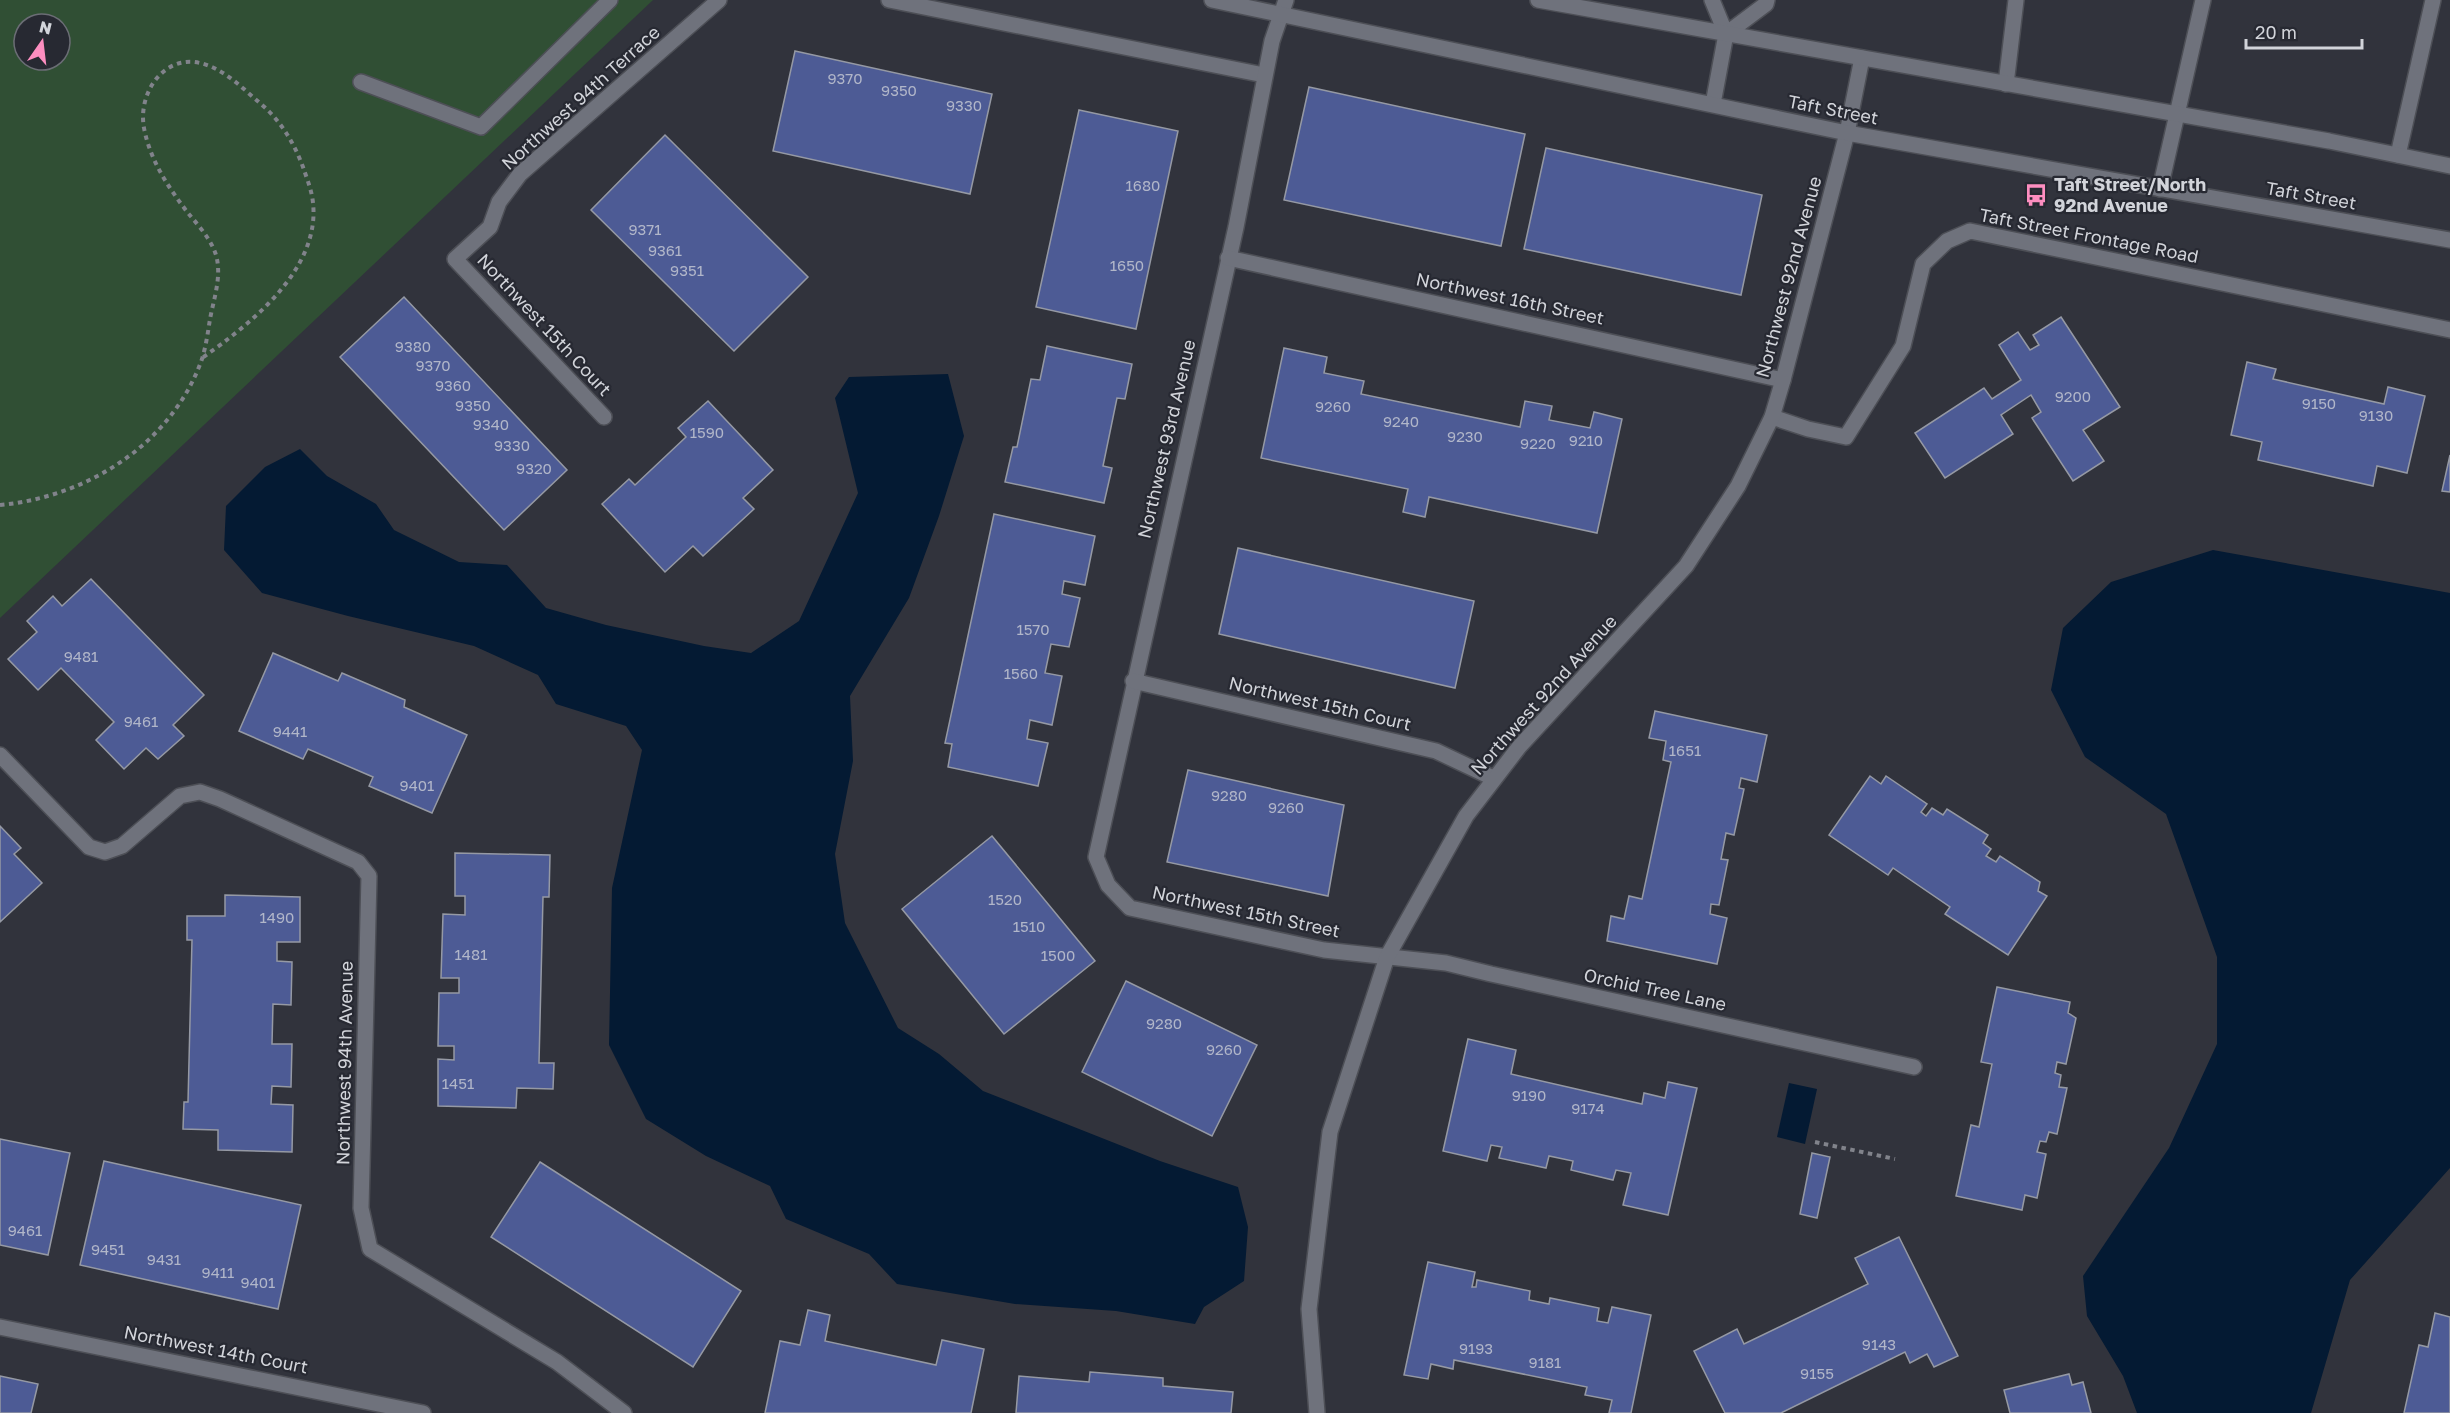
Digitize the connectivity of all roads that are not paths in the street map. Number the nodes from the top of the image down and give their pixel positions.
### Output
1 (610, 0) edge
2 (719, 0) edge
3 (889, 0) edge
4 (1212, 0) edge
5 (1538, 0) edge
6 (1712, 0) edge
7 (1767, 0) edge
8 (2016, 0) edge
9 (2203, 0) edge
10 (2433, 0) edge
11 (1284, 7) edge
12 (1726, 34) junction
13 (1862, 58) junction
14 (1264, 75) junction
15 (361, 82) dead end
16 (2006, 84) junction
17 (1713, 104) junction
18 (2176, 114) junction
19 (1846, 133) junction
20 (2398, 155) junction
21 (2450, 166) edge
22 (2160, 189) junction
23 (2450, 240) edge
24 (1228, 258) junction
25 (455, 259) joint
26 (2450, 330) edge
27 (1783, 380) junction
28 (604, 417) dead end
29 (1772, 417) junction
30 (1133, 681) junction
31 (0, 755) edge
32 (1493, 778) junction
33 (1108, 885) joint
34 (1387, 957) junction
35 (1914, 1067) dead end
36 (0, 1327) edge
37 (423, 1413) edge
38 (624, 1413) edge
39 (1317, 1413) edge

1 - 15 street
2 - 25 street, Northwest 94th Terrace
3 - 14 street
4 - 11 street, Taft Street
5 - 12 street
6 - 12 street
7 - 12 street
8 - 16 street
9 - 18 street
10 - 20 street
11 - 14 street, Northwest 93rd Avenue
11 - 17 street, Taft Street
12 - 13 street
12 - 17 street
13 - 16 street
13 - 19 street, Northwest 92nd Avenue
14 - 24 street, Northwest 93rd Avenue
16 - 18 street
17 - 19 street, Taft Street
18 - 20 street
18 - 22 street
19 - 22 street, Taft Street
19 - 27 street, Northwest 92nd Avenue
20 - 21 street
22 - 23 street, Taft Street
24 - 27 street, Northwest 16th Street
24 - 30 street, Northwest 93rd Avenue
25 - 28 street, Northwest 15th Court
26 - 29 street, Taft Street Frontage Road
27 - 29 street, Northwest 92nd Avenue
29 - 32 street, Northwest 92nd Avenue
30 - 32 street, Northwest 15th Court
30 - 33 street, Northwest 93rd Avenue
31 - 38 street, Northwest 94th Avenue
32 - 34 street, Northwest 92nd Avenue
33 - 34 street, Northwest 15th Street
34 - 35 street, Orchid Tree Lane
34 - 39 street, Northwest 92nd Avenue
36 - 37 street, Northwest 14th Court

